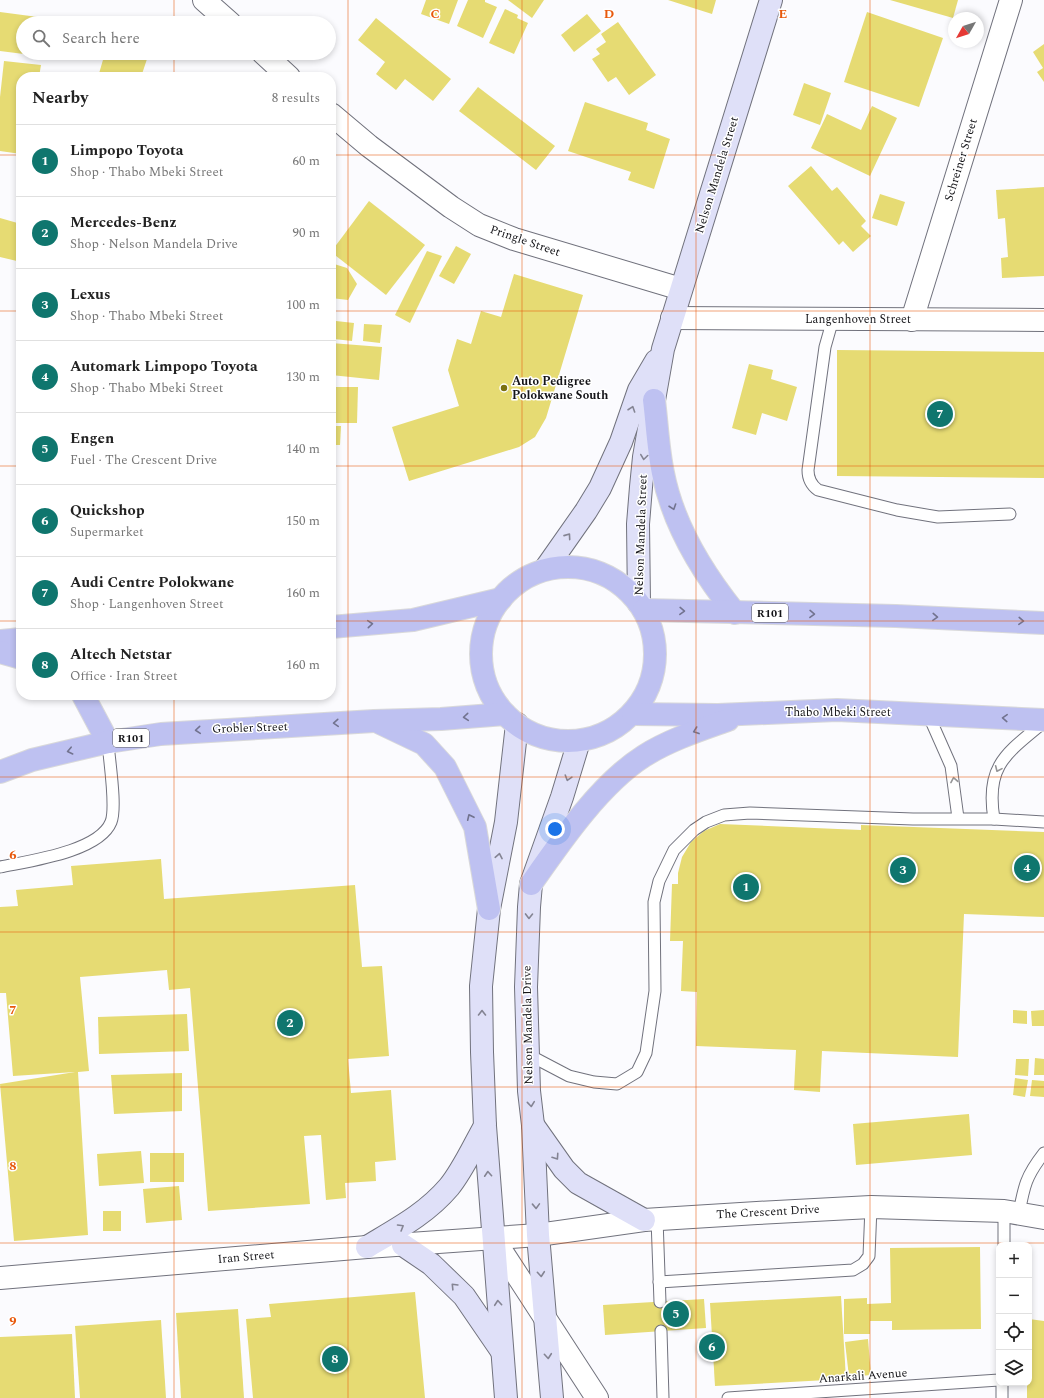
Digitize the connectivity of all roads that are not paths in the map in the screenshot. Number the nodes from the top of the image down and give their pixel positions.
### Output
1 (204, 0) edge
2 (771, 0) edge
3 (1010, 0) edge
4 (222, 16) edge
5 (271, 60) edge
6 (284, 72) edge
7 (336, 118) edge
8 (681, 289) junction
9 (672, 318) junction
10 (833, 319) junction
11 (912, 320) junction
12 (1044, 320) edge
13 (663, 349) junction
14 (654, 400) junction
15 (1010, 514) dead end
16 (546, 568) junction
17 (501, 599) junction
18 (641, 606) junction
19 (735, 613) junction
20 (1044, 623) edge
21 (336, 627) edge
22 (16, 640) edge
23 (0, 641) edge
24 (0, 652) edge
25 (16, 657) edge
26 (86, 700) edge
27 (746, 713) junction
28 (633, 714) junction
29 (928, 714) junction
30 (511, 719) junction
31 (374, 721) junction
32 (1044, 721) edge
33 (580, 741) junction
34 (108, 742) junction
35 (0, 772) edge
36 (958, 818) junction
37 (994, 819) junction
38 (1044, 822) edge
39 (0, 868) edge
40 (531, 884) junction
41 (489, 910) junction
42 (529, 1055) junction
43 (533, 1125) junction
44 (485, 1126) junction
45 (1044, 1153) edge
46 (871, 1207) junction
47 (1012, 1212) junction
48 (1044, 1218) edge
49 (651, 1220) junction
50 (538, 1235) junction
51 (493, 1238) junction
52 (1005, 1242) edge
53 (403, 1245) junction
54 (367, 1247) junction
55 (0, 1278) edge
56 (659, 1282) junction
57 (660, 1302) dead end
58 (545, 1318) junction
59 (661, 1331) dead end
60 (502, 1350) junction
61 (996, 1380) edge
62 (1002, 1386) edge
63 (506, 1398) edge
64 (552, 1398) edge
65 (597, 1398) edge
66 (663, 1398) edge
67 (728, 1398) edge
68 (1002, 1398) edge

1 - 4 street
2 - 8 main road, Nelson Mandela Street
3 - 11 street, Schreiner Street
5 - 6 street
7 - 8 street, Pringle Street
8 - 9 main road, Nelson Mandela Street
9 - 10 street, Langenhoven Street
9 - 13 main road, Nelson Mandela Street
10 - 11 street, Langenhoven Street
10 - 15 lane
11 - 12 street, Langenhoven Street
13 - 14 main road, Nelson Mandela Street
16 -> 13 main road, Nelson Mandela Street
14 -> 18 main road, Nelson Mandela Street
14 -> 19 main road
16 - 17 main road
16 - 18 main road
21 -> 17 main road
17 - 30 main road
18 -> 19 main road, R101
18 - 28 main road
19 -> 20 main road, R101
22 - 23 main road
24 - 25 main road
26 - 34 main road
27 - 28 main road, Thabo Mbeki Street
27 - 29 main road, Thabo Mbeki Street
27 -> 40 main road
28 - 33 main road
32 -> 29 main road, Thabo Mbeki Street
36 -> 29 lane
30 -> 31 main road, Grobler Street / R101
30 - 33 main road
41 -> 30 main road, Nelson Mandela Drive
31 -> 34 main road, Grobler Street / R101
41 -> 31 main road
32 -> 37 lane
33 -> 40 main road, Nelson Mandela Drive
34 -> 35 main road, Grobler Street / R101
34 - 39 lane
36 - 37 lane
36 - 42 lane
37 - 38 lane
40 -> 42 main road, Nelson Mandela Drive
44 -> 41 main road, Nelson Mandela Drive
42 -> 43 main road, Nelson Mandela Drive
43 -> 49 main road
43 -> 50 main road, Nelson Mandela Drive
51 -> 44 main road, Nelson Mandela Drive
54 -> 44 main road
45 - 47 lane
46 - 47 street, The Crescent Drive
46 - 49 street, The Crescent Drive
46 - 56 lane
47 - 48 street, The Crescent Drive
47 - 52 lane
49 - 50 street, The Crescent Drive
49 - 56 lane
50 - 51 street, The Crescent Drive
50 -> 58 main road, Nelson Mandela Drive
51 - 53 street, Iran Street
51 - 58 street, Nelson Mandela Drive
60 -> 51 main road, Nelson Mandela Drive
53 - 54 street, Iran Street
60 -> 53 main road
54 - 55 street, Iran Street
56 - 57 lane
58 -> 64 main road, Nelson Mandela Drive
58 - 65 street, Nelson Mandela Drive
59 - 66 lane
60 - 63 main road, Nelson Mandela Drive
61 - 67 lane, Anarkali Avenue
62 - 68 lane

